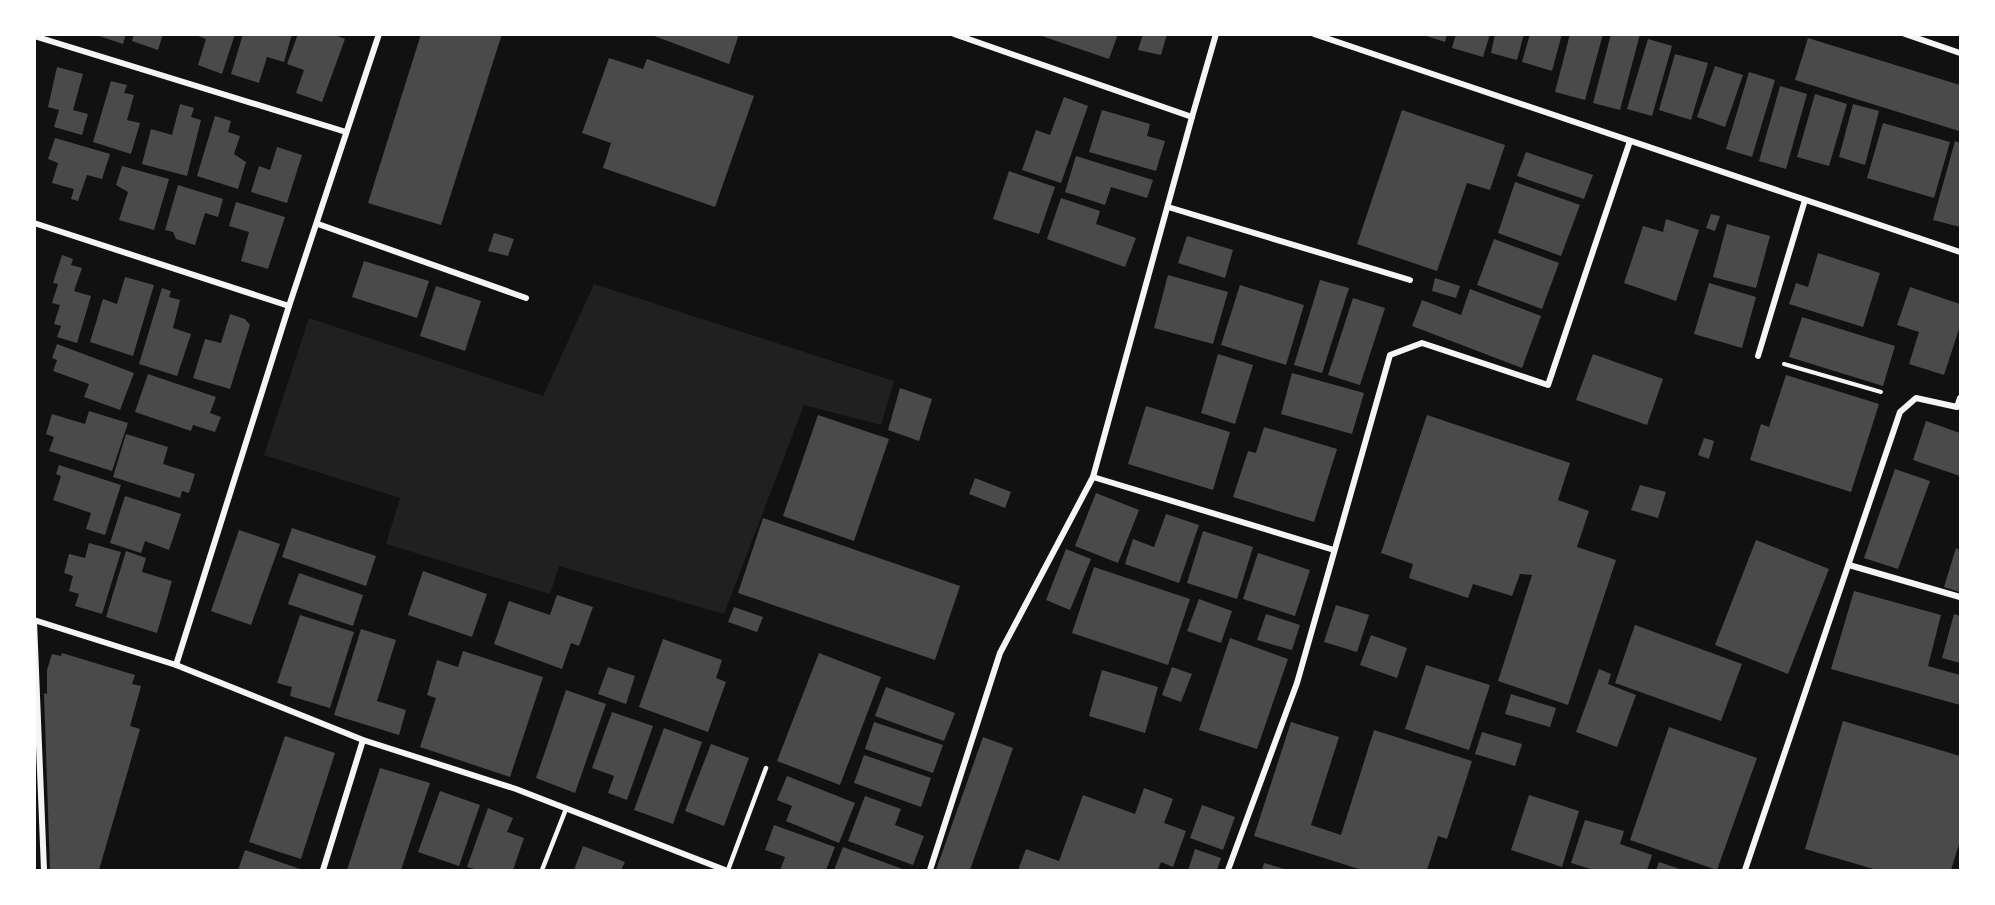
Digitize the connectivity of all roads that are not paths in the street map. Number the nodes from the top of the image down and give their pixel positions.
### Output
1 (380, 34) edge
2 (954, 34) edge
3 (1216, 34) edge
4 (1314, 34) edge
5 (1905, 34) edge
6 (34, 36) edge
7 (1960, 53) edge
8 (1191, 117) junction
9 (346, 132) junction
10 (1630, 141) junction
11 (1805, 200) junction
12 (1168, 207) junction
13 (34, 223) edge
14 (318, 224) junction
15 (1960, 252) edge
16 (1410, 280) dead end
17 (526, 298) dead end
18 (289, 306) junction
19 (1758, 356) road end
20 (1960, 398) edge
21 (1094, 477) junction
22 (1335, 550) junction
23 (1848, 565) junction
24 (1960, 597) edge
25 (34, 620) edge
26 (176, 665) junction
27 (363, 740) junction
28 (766, 768) dead end
29 (566, 809) junction
30 (44, 870) edge
31 (323, 870) edge
32 (542, 870) edge
33 (726, 870) edge
34 (930, 870) edge
35 (1228, 870) edge
36 (1745, 870) edge

1 - 9 street
2 - 8 street
3 - 8 street
4 - 10 street
5 - 7 street
6 - 9 street
8 - 12 street
9 - 14 street
10 - 11 street
10 - 22 street
11 - 15 street
11 - 19 street
12 - 16 street
12 - 21 street
13 - 18 street
14 - 17 street
14 - 18 street
18 - 26 street
20 - 23 street
21 - 22 street
21 - 34 street
22 - 35 street
23 - 24 street
23 - 36 street
25 - 26 street
25 - 30 street
26 - 27 street
27 - 29 street
27 - 31 street
28 - 33 lane
29 - 32 lane
29 - 33 street

